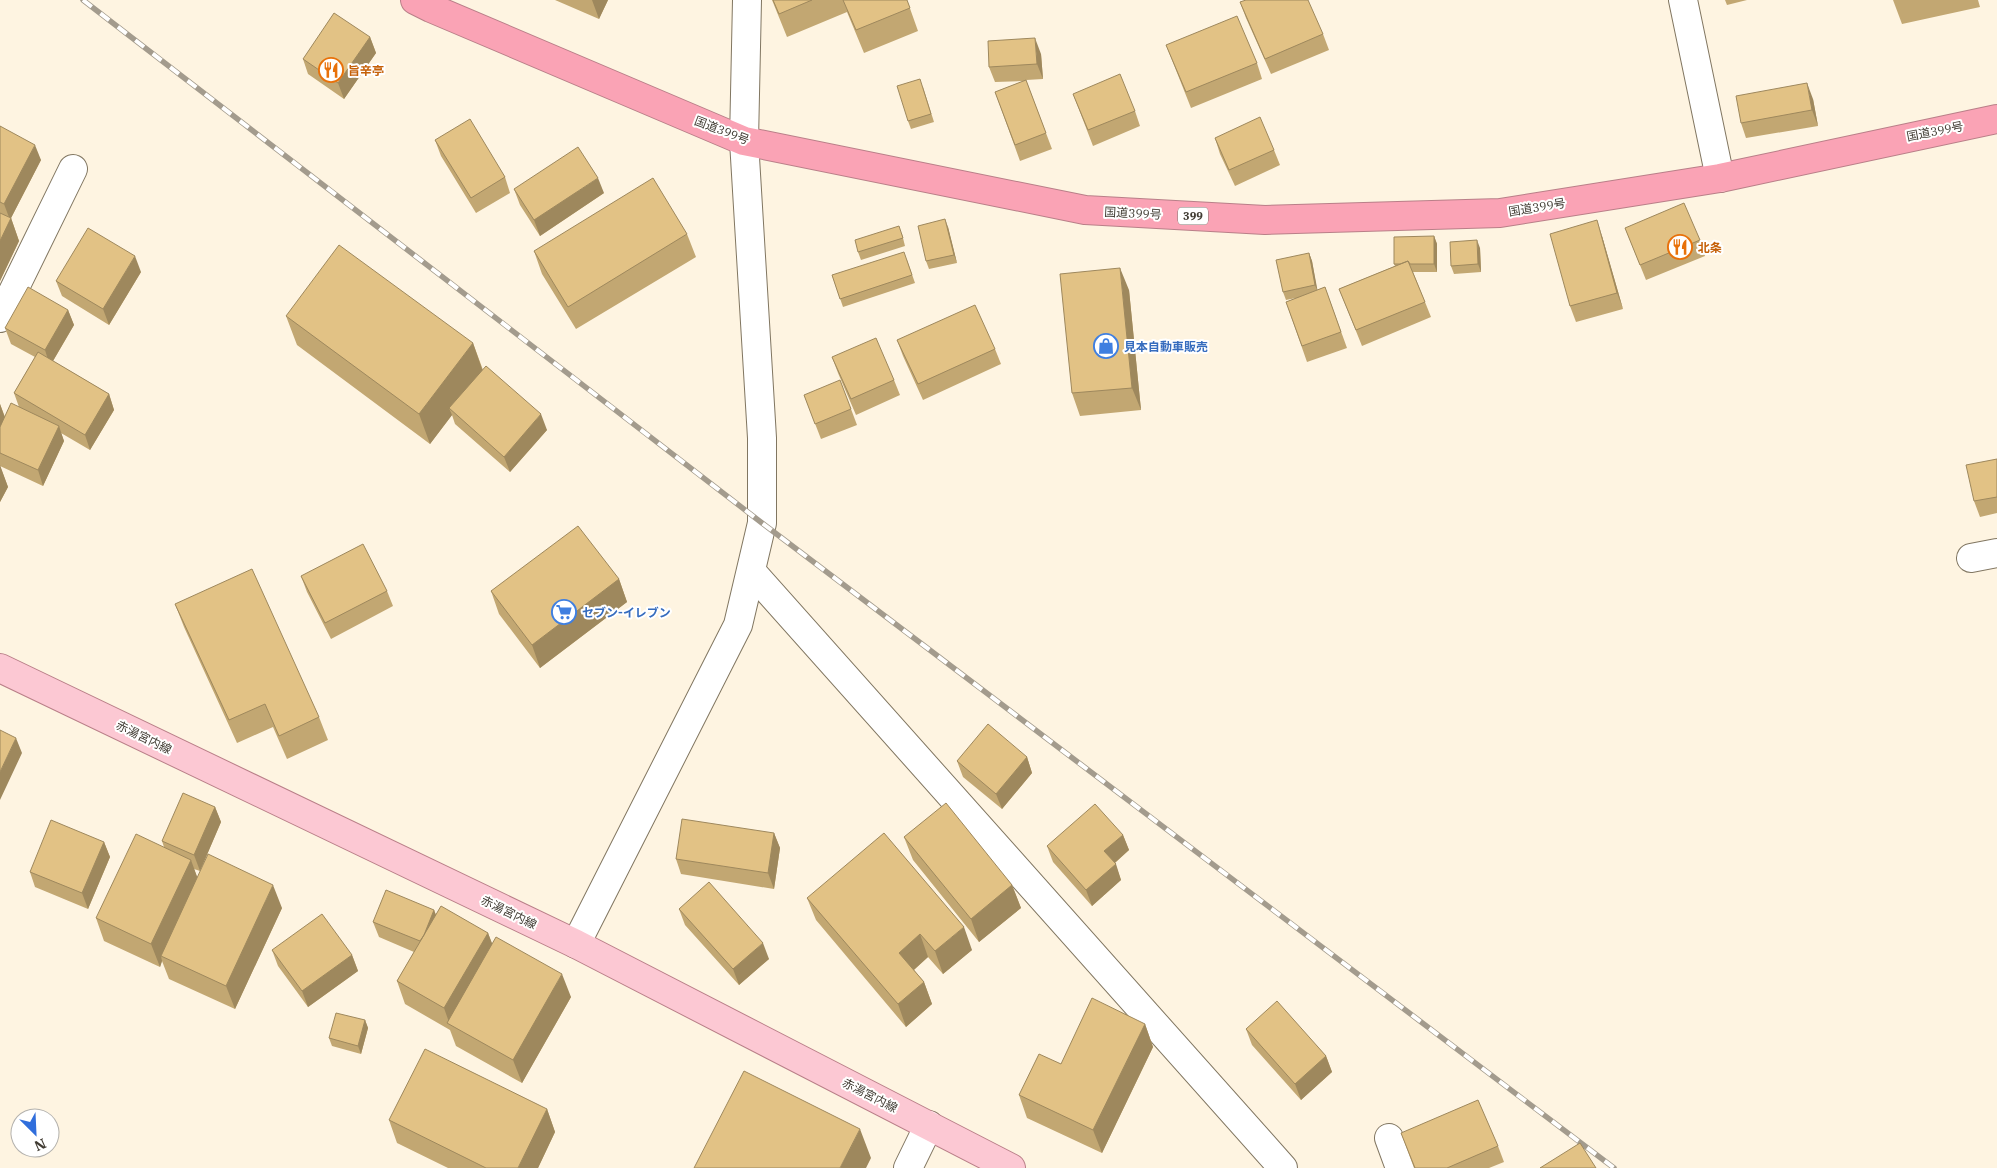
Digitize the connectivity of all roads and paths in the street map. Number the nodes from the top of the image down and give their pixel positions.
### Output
1 (415, 0) edge
2 (747, 0) edge
3 (1683, 0) edge
4 (1997, 119) edge
5 (744, 141) junction
6 (73, 169) dead end
7 (1720, 178) junction
8 (0, 318) edge
9 (751, 571) junction
10 (0, 668) edge
11 (576, 944) junction
12 (929, 1125) junction
13 (1389, 1138) dead end
14 (908, 1168) edge
15 (1012, 1168) edge
16 (1283, 1168) edge
17 (1400, 1168) edge

1 - 5 highway, 国道399号 / 399
2 - 5 street
3 - 7 street
4 - 7 highway, 国道399号 / 399
5 - 7 highway, 国道399号 / 399
5 - 9 street
6 - 8 street
9 - 11 street
9 - 16 street
10 - 11 main road, 赤湯宮内線
11 - 12 main road, 赤湯宮内線
12 - 14 street
12 - 15 main road, 赤湯宮内線
13 - 17 street

